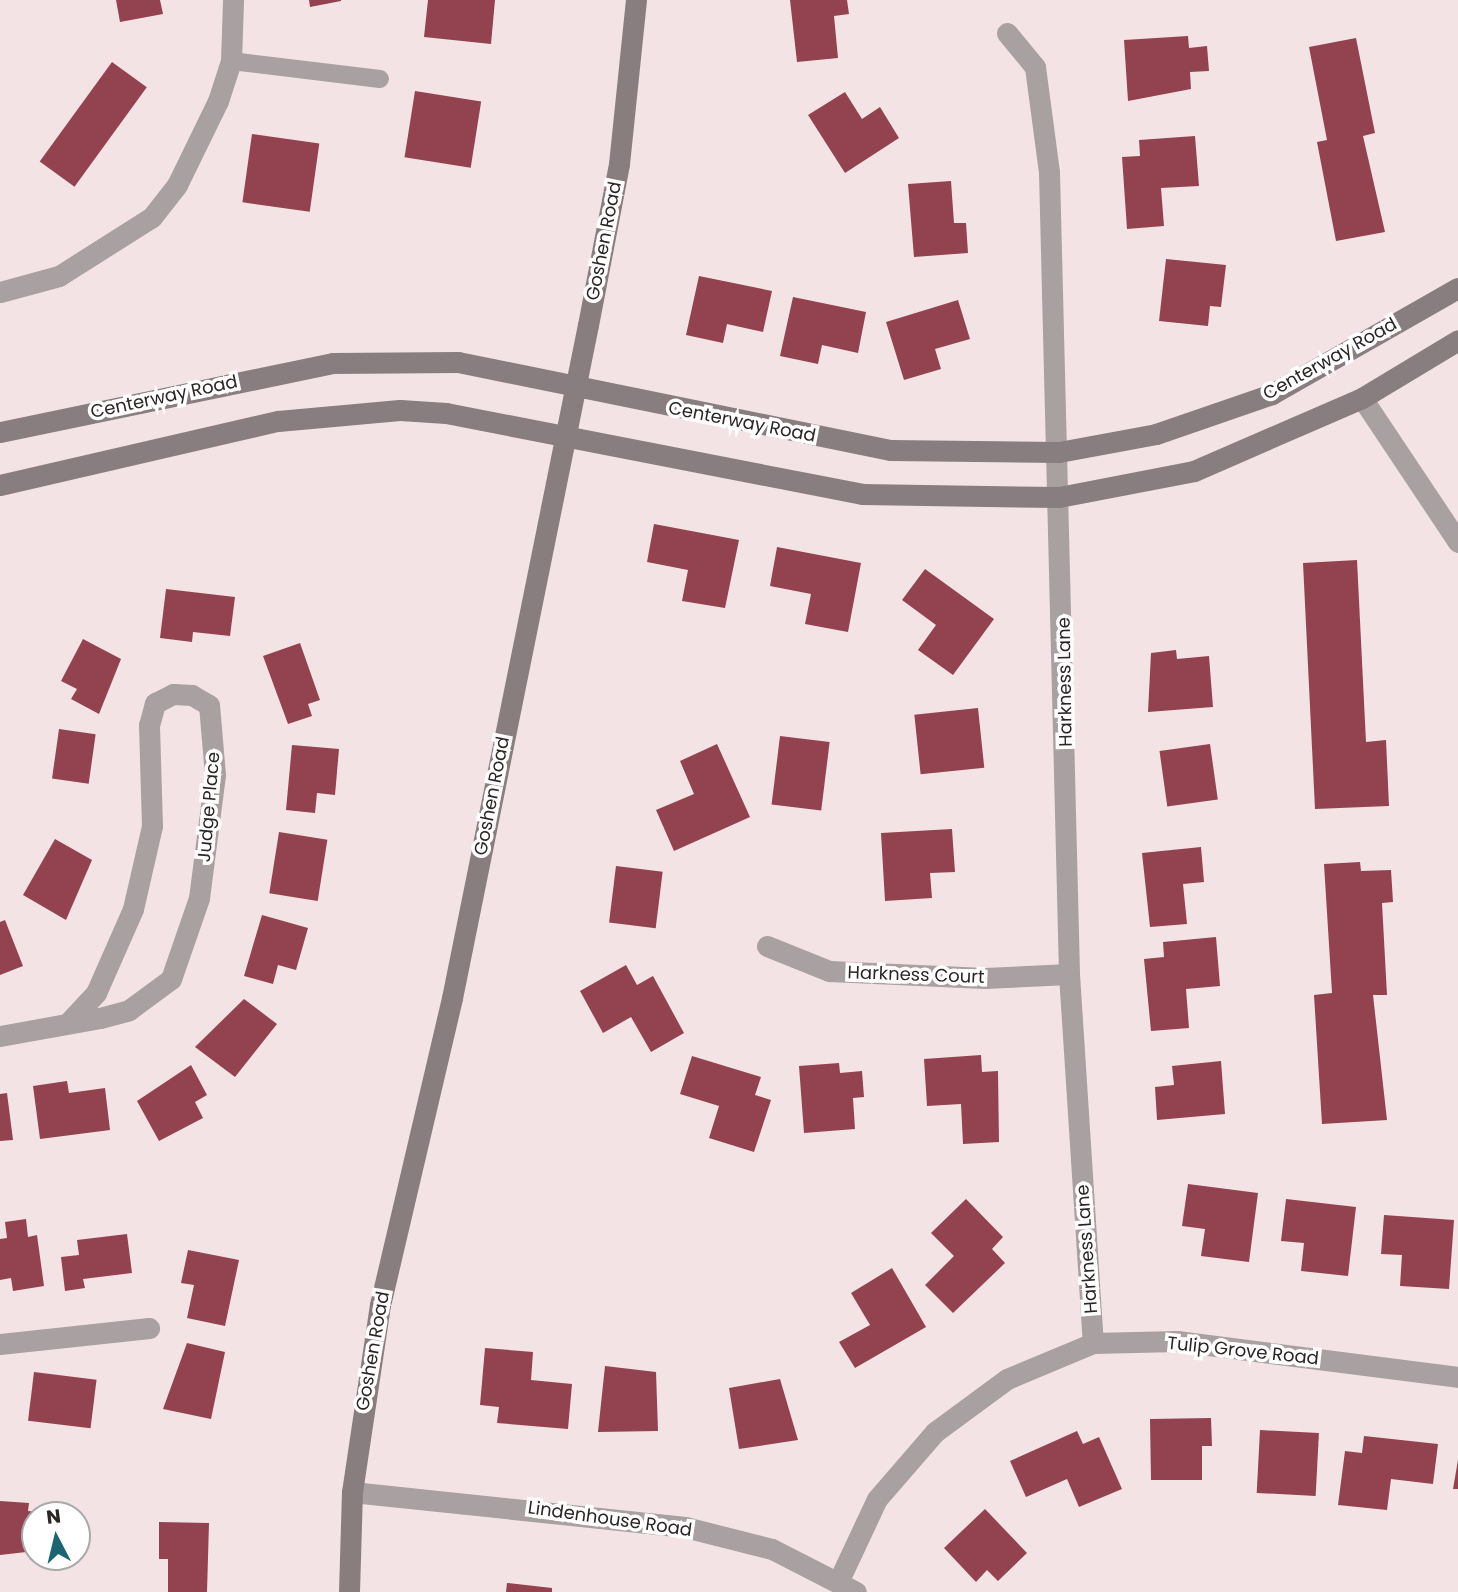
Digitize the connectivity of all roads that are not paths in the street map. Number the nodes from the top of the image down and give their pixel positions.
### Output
1 (233, 0) edge
2 (636, 0) edge
3 (1007, 33) dead end
4 (231, 61) junction
5 (380, 79) dead end
6 (1458, 288) edge
7 (0, 292) edge
8 (1458, 340) edge
9 (570, 388) junction
10 (1363, 398) junction
11 (0, 432) edge
12 (562, 439) junction
13 (1059, 453) junction
14 (0, 485) edge
15 (1059, 497) junction
16 (1458, 542) edge
17 (768, 946) dead end
18 (1069, 974) junction
19 (68, 1023) junction
20 (0, 1036) edge
21 (149, 1328) dead end
22 (0, 1343) edge
23 (1093, 1343) junction
24 (1458, 1377) edge
25 (352, 1492) junction
26 (847, 1586) edge
27 (349, 1592) edge

1 - 4 street
2 - 9 street, Goshen Road
3 - 13 street, Harkness Lane
4 - 5 lane
4 - 7 street
6 - 13 street, Centerway Road
8 - 10 street
9 - 11 street, Centerway Road
9 - 12 street, Goshen Road
9 - 13 street, Centerway Road
10 - 15 street
10 - 16 street
12 - 14 street
12 - 15 street
12 - 25 street, Goshen Road
13 - 15 street, Harkness Lane
15 - 18 street, Harkness Lane
17 - 18 street, Harkness Court
18 - 23 street, Harkness Lane
19 - 19 street, Judge Place
19 - 20 street, Judge Place
21 - 22 street
23 - 24 street, Tulip Grove Road
23 - 26 street, Tulip Grove Road
25 - 26 street, Lindenhouse Road
25 - 27 street, Goshen Road

